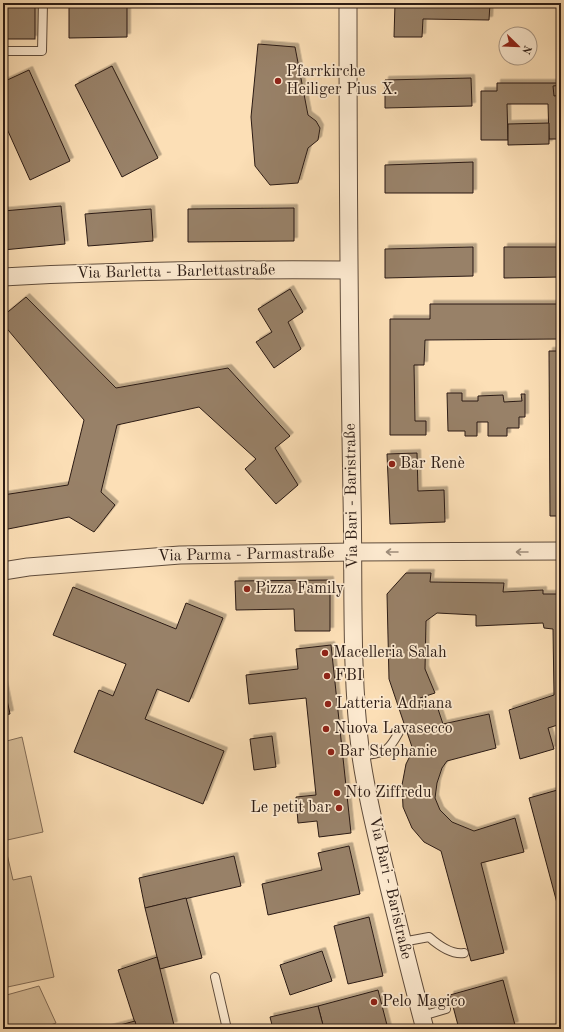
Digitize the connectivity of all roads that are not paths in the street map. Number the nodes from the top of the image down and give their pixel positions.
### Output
1 (43, 3) edge
2 (348, 3) edge
3 (3, 51) edge
4 (348, 270) junction
5 (3, 277) edge
6 (352, 552) junction
7 (561, 552) edge
8 (3, 571) edge
9 (399, 732) dead end
10 (361, 756) junction
11 (402, 942) junction
12 (464, 952) dead end
13 (215, 977) dead end
14 (446, 1009) dead end
15 (423, 1022) edge
16 (227, 1029) edge

1 - 3 lane
2 - 4 street, Via Bari - Baristraße
4 - 5 street, Via Barletta - Barlettastraße
4 - 6 street, Via Bari - Baristraße
7 -> 6 street, Via Parma - Parmastraße
6 - 8 street, Via Parma - Parmastraße
6 - 10 street, Via Bari - Baristraße
9 - 10 lane
10 - 11 street, Via Bari - Baristraße
11 - 12 lane
11 - 15 street, Via Bari - Baristraße
13 - 16 lane
14 - 15 lane

